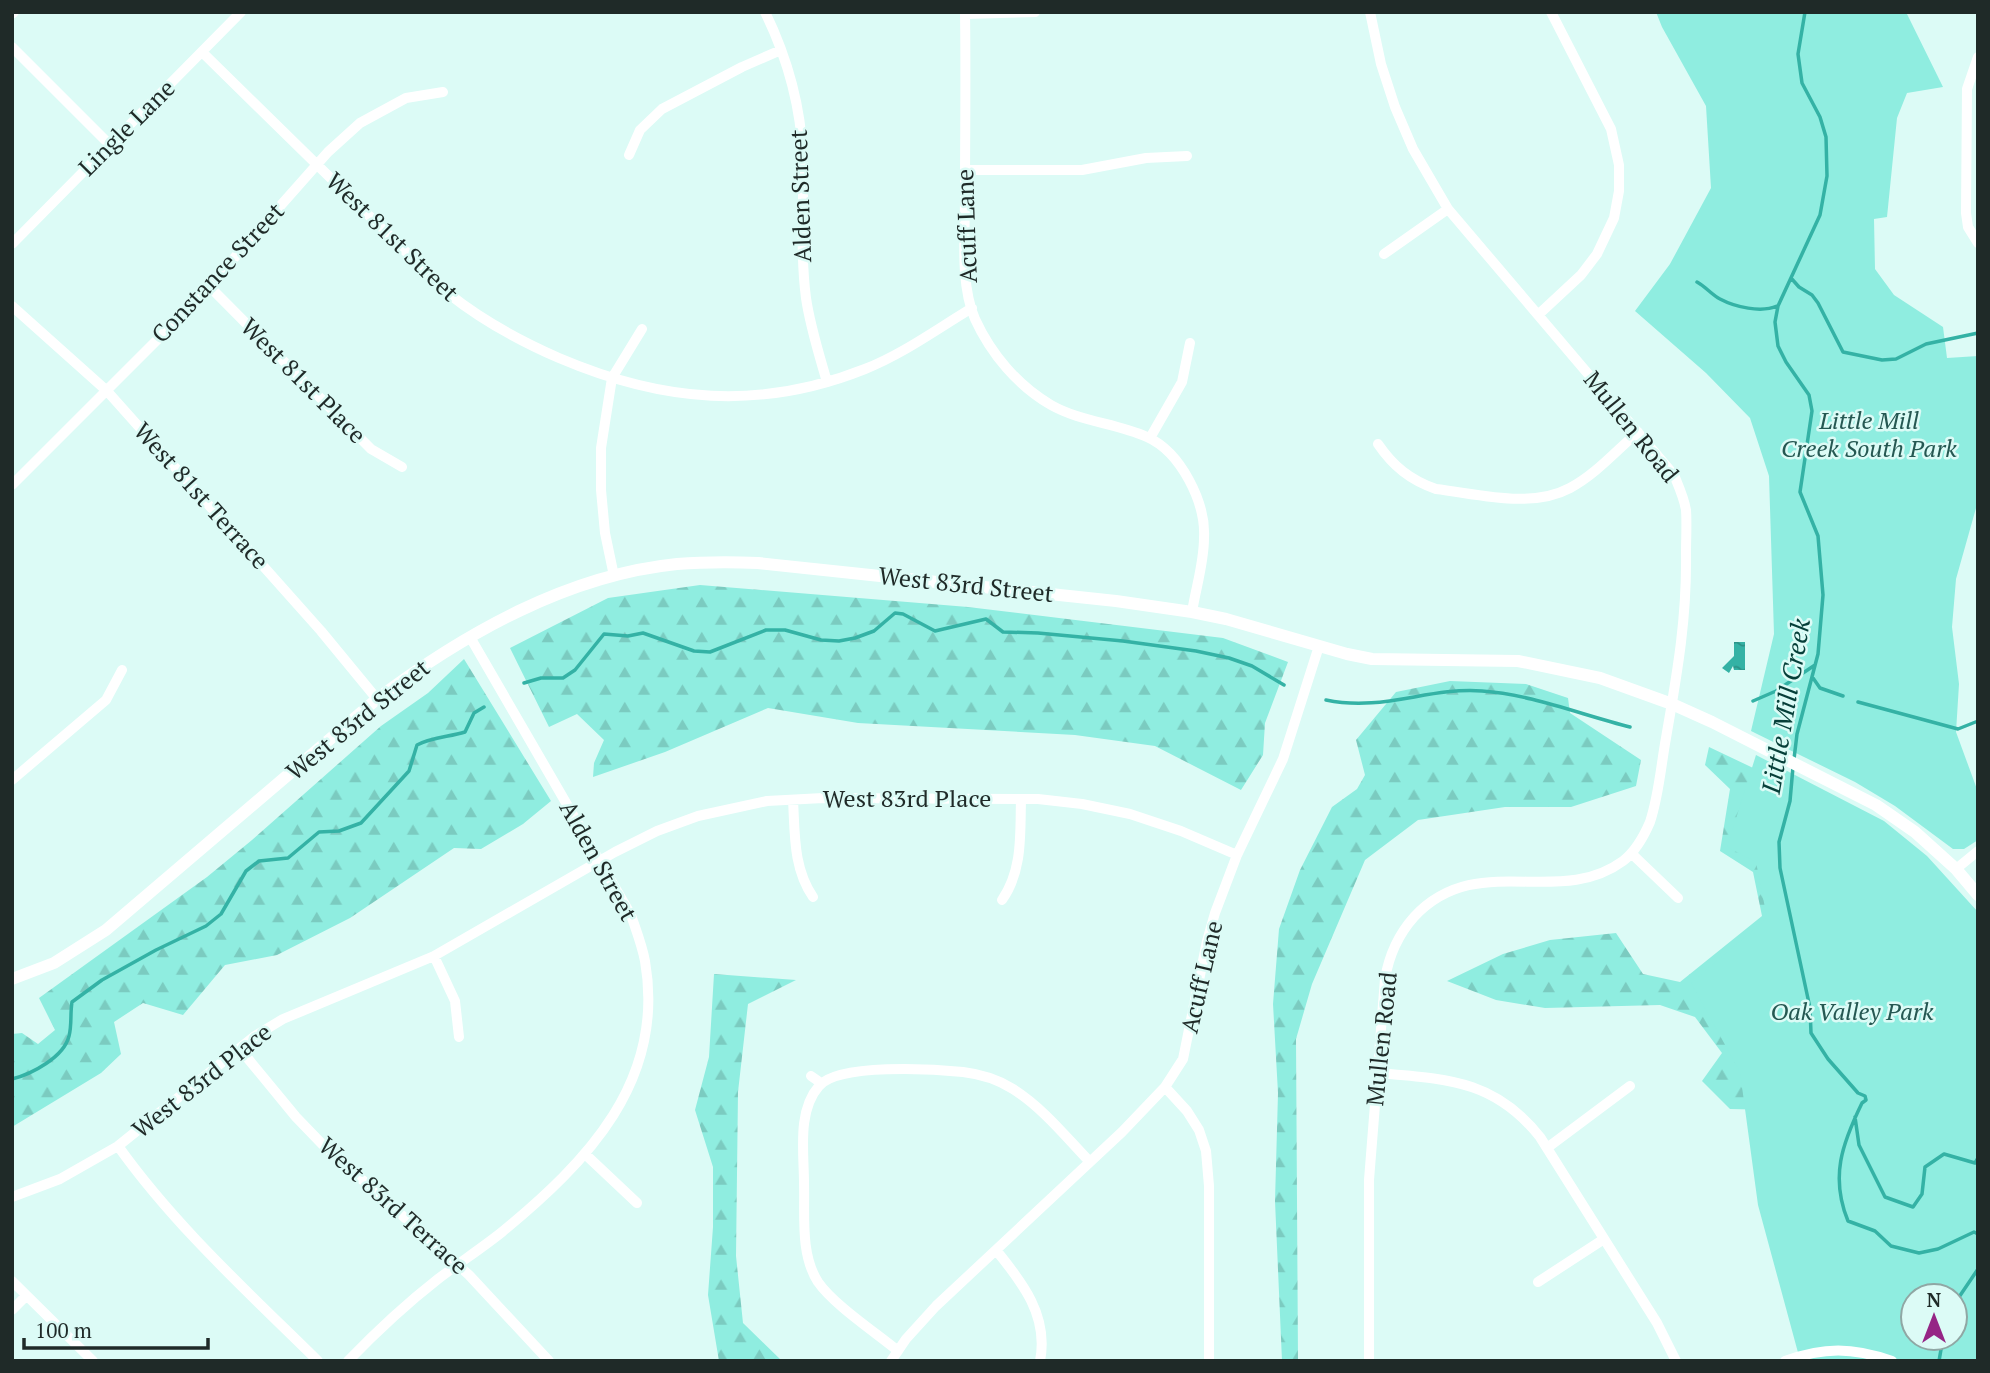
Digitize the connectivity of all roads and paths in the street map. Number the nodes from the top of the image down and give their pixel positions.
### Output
1 (241, 12) edge
2 (765, 12) edge
3 (1035, 12) edge
4 (1370, 12) edge
5 (1551, 12) edge
6 (965, 13) edge
7 (12, 47) edge
8 (780, 50) junction
9 (202, 52) junction
10 (1978, 57) edge
11 (443, 92) dead end
12 (110, 145) junction
13 (629, 155) dead end
14 (1187, 156) dead end
15 (317, 165) junction
16 (965, 170) junction
17 (1448, 209) junction
18 (1978, 243) edge
19 (12, 244) edge
20 (1384, 254) dead end
21 (209, 286) junction
22 (12, 306) edge
23 (972, 308) junction
24 (1538, 315) junction
25 (642, 329) dead end
26 (1190, 343) dead end
27 (612, 378) junction
28 (827, 382) junction
29 (107, 391) junction
30 (1637, 432) junction
31 (1150, 438) junction
32 (1378, 444) dead end
33 (402, 467) dead end
34 (12, 485) edge
35 (614, 576) junction
36 (1192, 612) junction
37 (470, 637) junction
38 (1319, 646) junction
39 (122, 670) dead end
40 (377, 699) junction
41 (1672, 704) junction
42 (12, 780) edge
43 (1021, 799) junction
44 (793, 800) junction
45 (1978, 851) edge
46 (1632, 854) junction
47 (1237, 855) junction
48 (600, 861) junction
49 (1956, 869) junction
50 (1978, 895) edge
51 (813, 897) dead end
52 (1678, 898) dead end
53 (1002, 900) dead end
54 (434, 956) junction
55 (12, 979) edge
56 (459, 1037) dead end
57 (240, 1049) junction
58 (1379, 1073) junction
59 (811, 1076) dead end
60 (821, 1083) junction
61 (1630, 1086) dead end
62 (1165, 1087) junction
63 (118, 1146) junction
64 (1547, 1148) junction
65 (585, 1154) junction
66 (1090, 1162) junction
67 (12, 1196) edge
68 (637, 1203) dead end
69 (1604, 1239) junction
70 (996, 1250) junction
71 (457, 1265) junction
72 (12, 1281) edge
73 (1538, 1282) dead end
74 (26, 1296) junction
75 (12, 1310) edge
76 (898, 1351) junction
77 (93, 1361) edge
78 (318, 1361) edge
79 (348, 1361) edge
80 (549, 1361) edge
81 (891, 1361) edge
82 (1040, 1361) edge
83 (1209, 1361) edge
84 (1369, 1361) edge
85 (1676, 1361) edge
86 (1784, 1361) edge
87 (1892, 1361) edge

1 - 9 street, Lingle Lane
2 - 8 street, Alden Street
3 - 6 street
4 - 17 street, Mullen Road
5 - 24 street
6 - 16 street, Acuff Lane
7 - 12 street
8 - 13 street
8 - 28 street, Alden Street
9 - 12 street, Lingle Lane
9 - 15 street, West 81st Street
10 - 18 street
11 - 15 street, Constance Street
12 - 19 street, Lingle Lane
14 - 16 street
15 - 21 street, Constance Street
15 - 27 street, West 81st Street
16 - 23 street, Acuff Lane
17 - 20 street
17 - 24 street, Mullen Road
21 - 29 street, Constance Street
21 - 33 street, West 81st Place
22 - 29 street, West 81st Terrace
23 - 28 street, West 81st Street
23 - 31 street, Acuff Lane
24 - 30 street, Mullen Road
25 - 27 street
26 - 31 street
27 - 28 street, West 81st Street
27 - 35 street
29 - 34 street, Constance Street
29 - 40 street, West 81st Terrace
30 - 32 street
30 - 41 street, Mullen Road
31 - 36 street, Acuff Lane
35 - 36 street, West 83rd Street
35 - 37 street, West 83rd Street
36 - 38 street, West 83rd Street
37 - 40 street, West 83rd Street
37 - 48 street, Alden Street
38 - 41 street, West 83rd Street
38 - 47 street, Acuff Lane
39 - 42 street
40 - 55 street, West 83rd Street
41 - 46 street, Mullen Road
41 - 49 street, West 83rd Street
43 - 44 street, West 83rd Place
43 - 47 street, West 83rd Place
43 - 53 street, West 83rd Place
44 - 48 street, West 83rd Place
44 - 51 street, West 83rd Place
45 - 49 street
46 - 52 street
46 - 58 street, Mullen Road
47 - 62 street, Acuff Lane
48 - 54 street, West 83rd Place
48 - 65 street, Alden Street
49 - 50 street, West 83rd Street
54 - 56 street
54 - 57 street, West 83rd Place
57 - 63 street, West 83rd Place
57 - 71 street, West 83rd Terrace
58 - 64 street
58 - 84 street, Mullen Road
59 - 60 street
60 - 66 street
60 - 76 street
61 - 64 street
62 - 66 street, Acuff Lane
62 - 83 street
63 - 67 street, West 83rd Place
63 - 78 street
64 - 69 street
65 - 68 street
65 - 71 street, Alden Street
66 - 70 street, Acuff Lane
69 - 73 street
69 - 85 street
70 - 76 street, Acuff Lane
70 - 82 street
71 - 79 street, Alden Street
71 - 80 street, West 83rd Terrace
72 - 74 street
74 - 75 street
74 - 77 street
76 - 81 street, Acuff Lane
86 - 87 street

